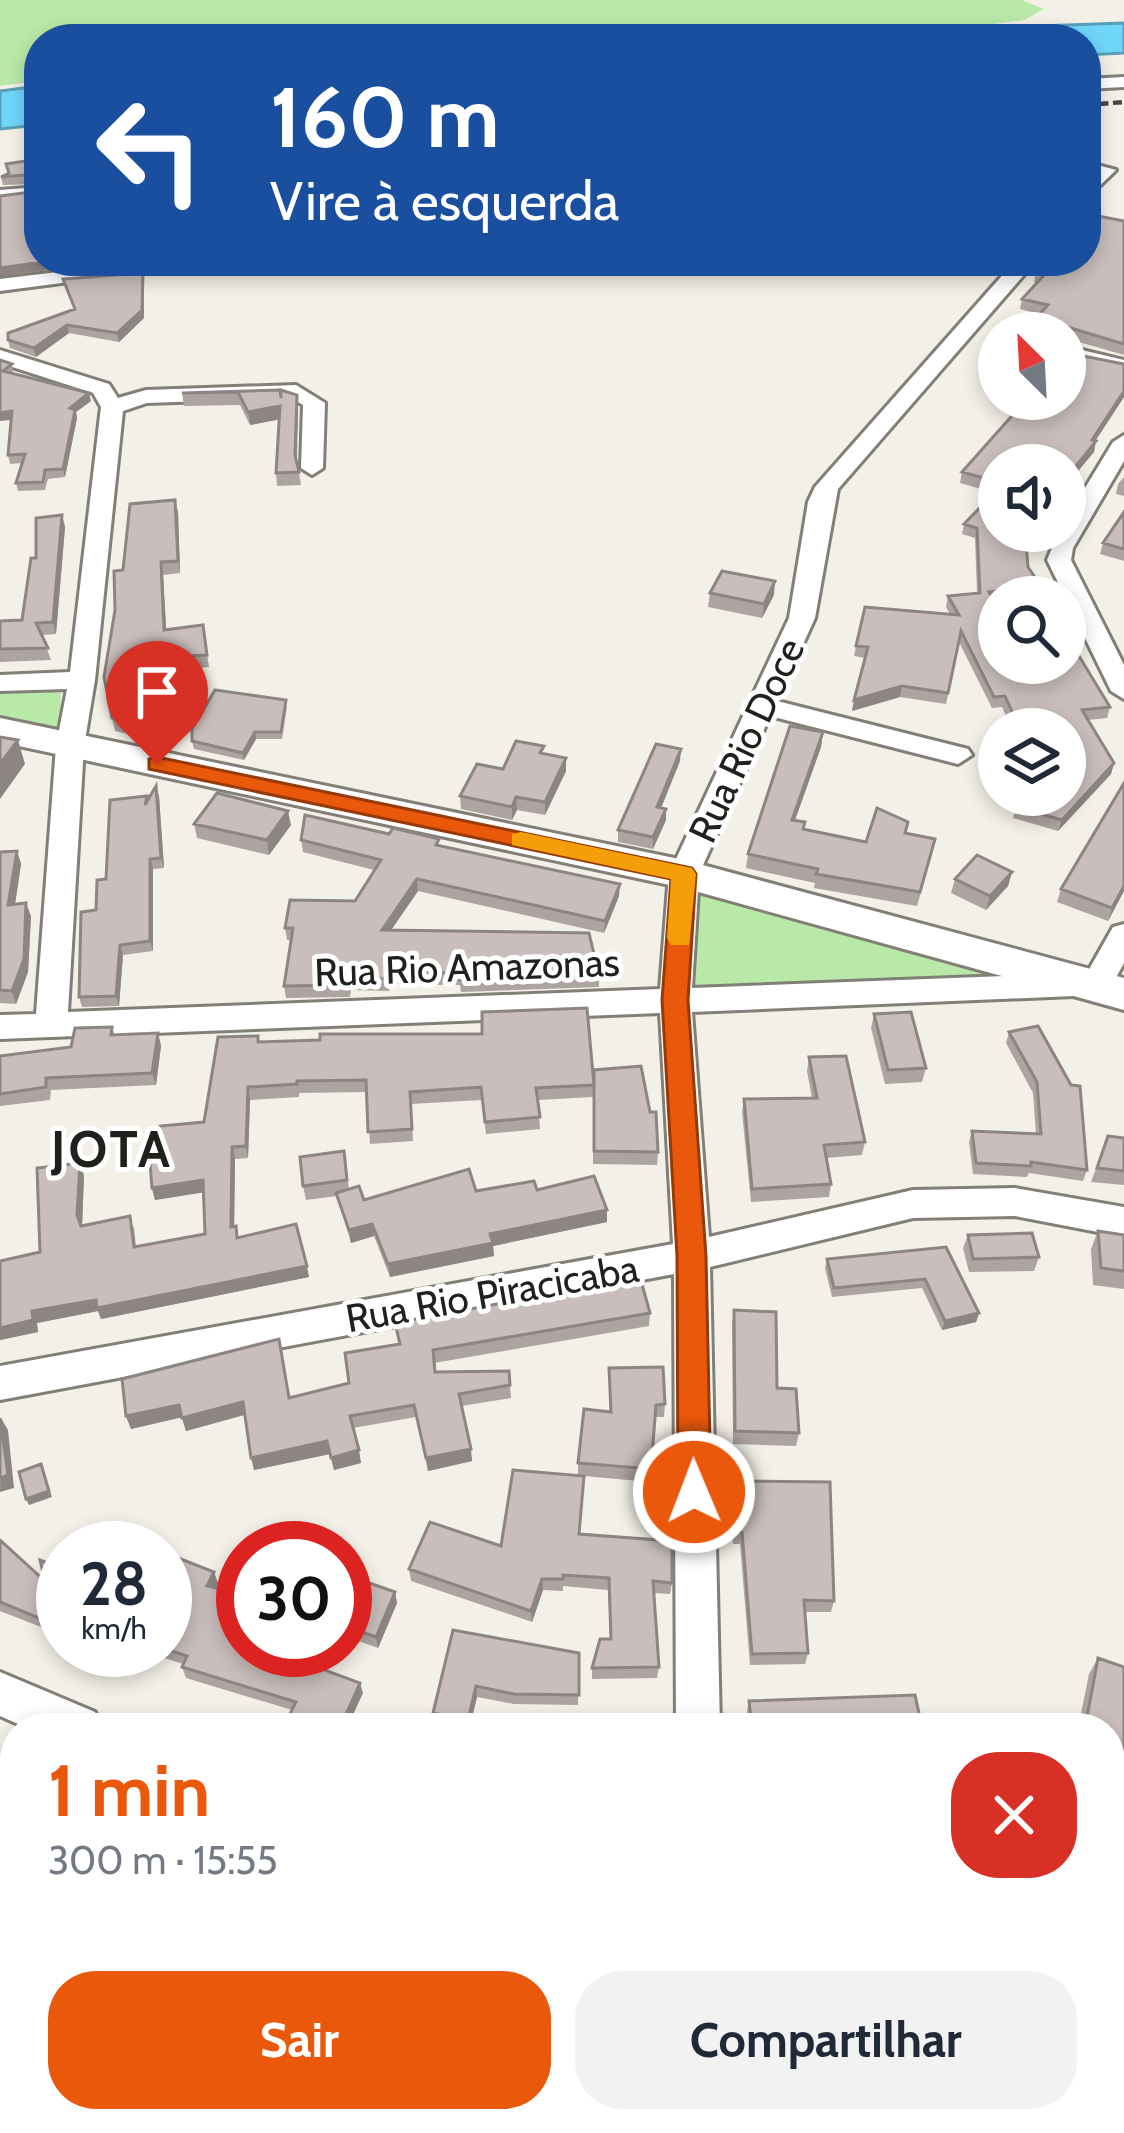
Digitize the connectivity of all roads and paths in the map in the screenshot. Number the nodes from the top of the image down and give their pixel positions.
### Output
1 (1107, 170) dead end
2 (1101, 177) edge
3 (74, 276) edge
4 (1013, 276) edge
5 (0, 285) edge
6 (966, 328) junction
7 (978, 331) edge
8 (0, 356) edge
9 (1086, 357) edge
10 (1124, 366) edge
11 (112, 407) junction
12 (1124, 442) edge
13 (312, 468) dead end
14 (82, 680) junction
15 (0, 683) edge
16 (1124, 691) edge
17 (764, 706) junction
18 (0, 730) edge
19 (70, 746) junction
20 (958, 755) dead end
21 (684, 874) junction
22 (1124, 934) edge
23 (1110, 989) edge
24 (675, 1000) junction
25 (51, 1026) junction
26 (0, 1027) edge
27 (1124, 1222) edge
28 (692, 1256) junction
29 (0, 1383) edge
30 (0, 1694) edge
31 (44, 1713) edge
32 (698, 1713) edge

1 - 2 street
3 - 5 street
4 - 6 street, Rua Rio Doce
6 - 7 street
6 - 17 street, Rua Rio Doce
8 - 11 street
9 - 10 street
11 - 13 street
11 - 14 street
12 - 16 street
14 - 15 street
14 - 19 street
17 - 20 street
17 - 21 street, Rua Rio Doce
18 - 19 street
19 - 21 street
19 - 25 street
21 - 23 street
21 - 24 street, Rua Rio Doce
22 - 23 street
23 - 24 street, Rua Rio Amazonas
24 - 25 street, Rua Rio Amazonas
24 - 28 street, Rua Rio Doce
25 - 26 street, Rua Rio Amazonas
27 - 28 street, Rua Rio Piracicaba
28 - 29 street, Rua Rio Piracicaba
28 - 32 street, Rua Rio Doce
30 - 31 street

